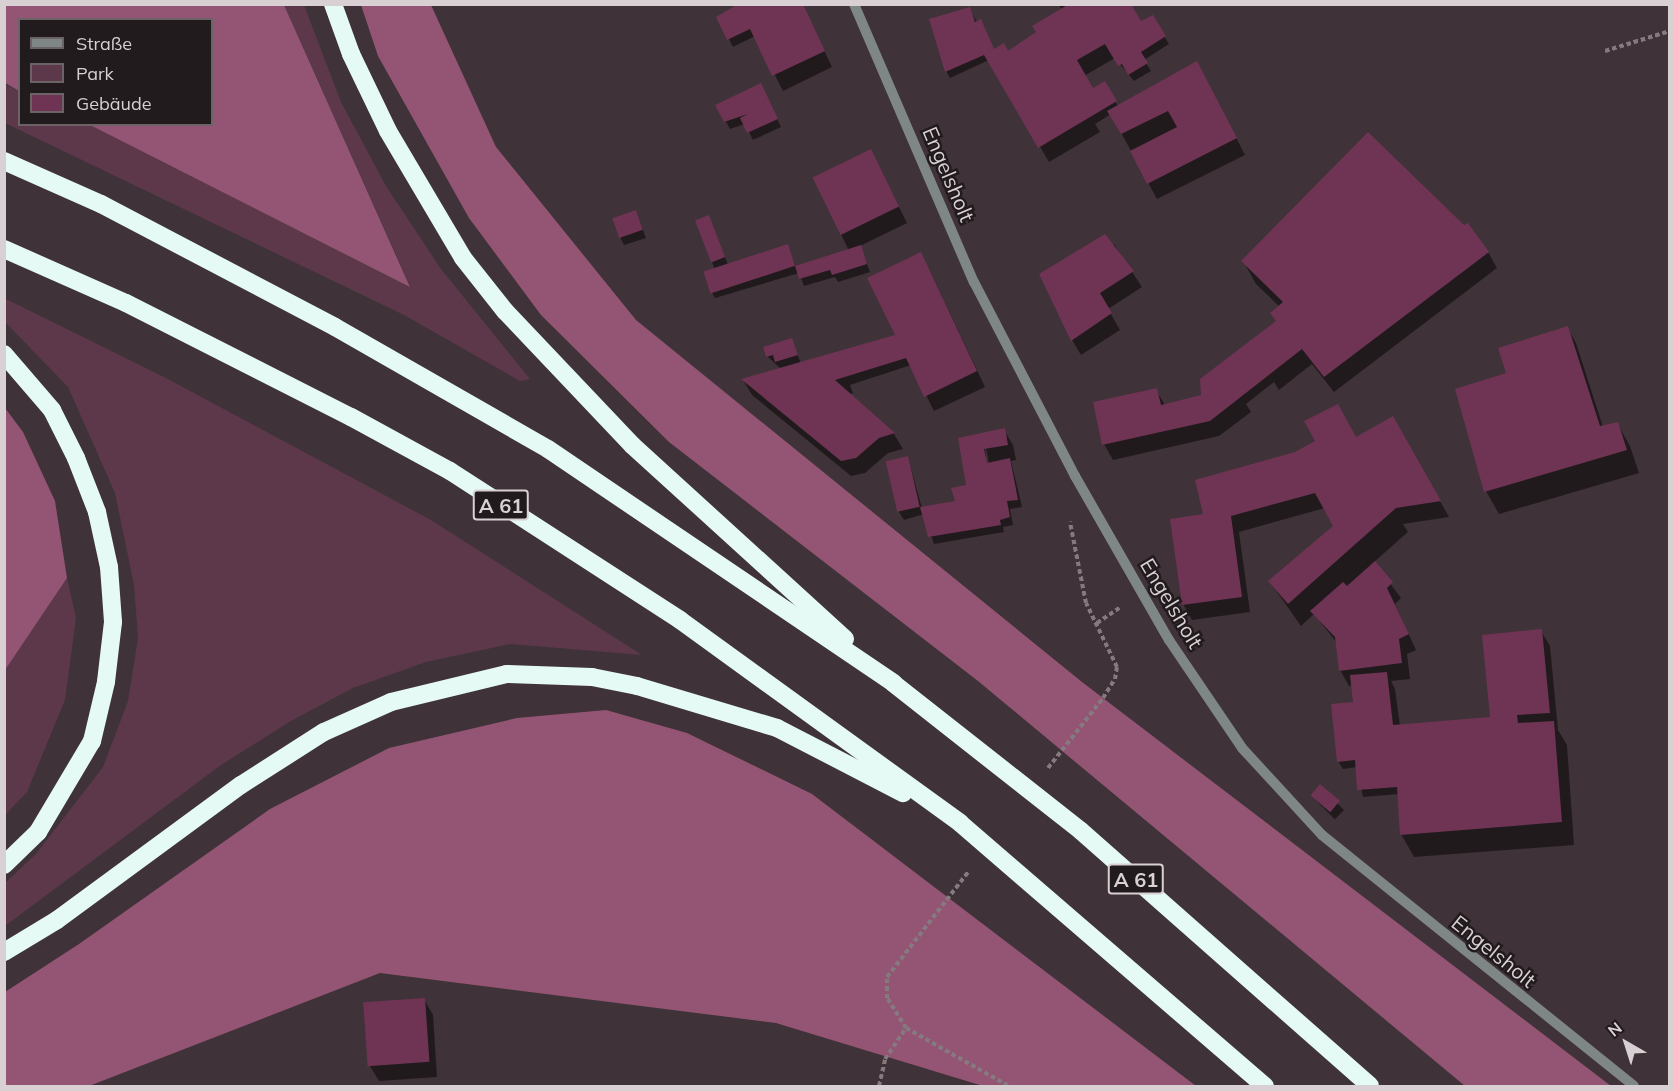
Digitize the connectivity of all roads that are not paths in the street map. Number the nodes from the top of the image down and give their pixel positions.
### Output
1 (333, 4) edge
2 (854, 4) edge
3 (4, 161) edge
4 (4, 249) edge
5 (4, 354) edge
6 (893, 683) junction
7 (960, 823) junction
8 (4, 865) edge
9 (4, 952) edge
10 (1264, 1086) edge
11 (1370, 1086) edge
12 (1634, 1086) edge

1 - 6 highway
2 - 12 street, Engelsholt
3 - 6 highway, A 61
4 - 7 highway, A 61
5 - 8 highway
6 - 11 highway, A 61
7 - 9 highway
7 - 10 highway, A 61

